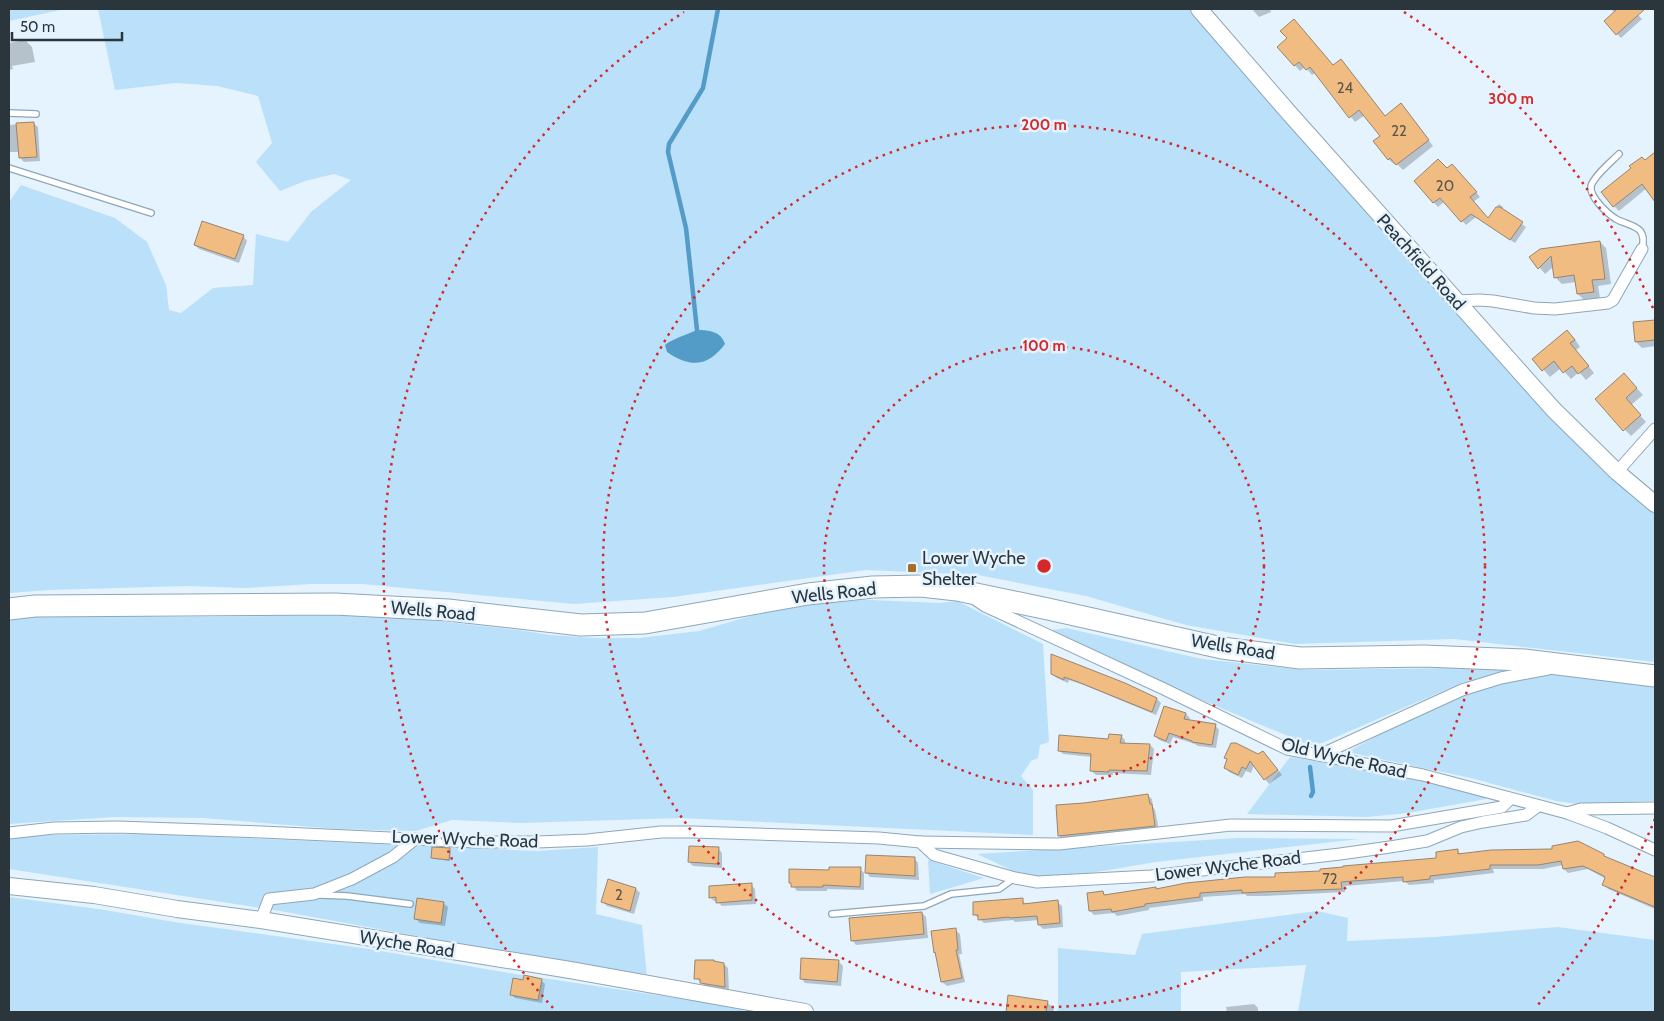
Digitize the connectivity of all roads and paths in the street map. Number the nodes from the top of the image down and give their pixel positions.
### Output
1 (1199, 9) edge
2 (9, 113) edge
3 (36, 114) dead end
4 (1619, 154) dead end
5 (9, 168) edge
6 (151, 213) dead end
7 (1642, 249) joint
8 (1456, 301) junction
9 (1655, 430) edge
10 (1617, 472) junction
11 (1655, 504) edge
12 (965, 592) junction
13 (9, 609) edge
14 (1570, 666) junction
15 (1655, 676) edge
16 (1320, 755) junction
17 (1510, 799) junction
18 (1538, 806) junction
19 (1655, 808) edge
20 (1567, 813) junction
21 (9, 833) edge
22 (415, 839) junction
23 (920, 842) junction
24 (1655, 850) edge
25 (1015, 878) junction
26 (9, 886) edge
27 (314, 894) junction
28 (410, 904) dead end
29 (832, 914) dead end
30 (261, 920) junction
31 (804, 1012) edge

1 - 8 main road, Peachfield Road
2 - 3 lane
4 - 7 lane
5 - 6 lane
7 - 8 street
8 - 10 main road, Peachfield Road
9 - 10 street
10 - 11 main road, Peachfield Road
12 - 13 highway, Wells Road
12 - 14 highway, Wells Road
12 - 16 street, Old Wyche Road
14 - 15 highway, Wells Road
14 - 16 street
16 - 17 street, Old Wyche Road
17 - 18 street, Old Wyche Road
17 - 23 street, Lower Wyche Road
18 - 20 street, Old Wyche Road
18 - 25 street, Lower Wyche Road
19 - 20 street
20 - 24 street, Old Wyche Road
21 - 22 street, Lower Wyche Road
22 - 23 street, Lower Wyche Road
22 - 27 street
23 - 25 street, Lower Wyche Road
25 - 29 lane
26 - 30 main road, Wyche Road
27 - 28 lane
27 - 30 street
30 - 31 main road, Wyche Road

